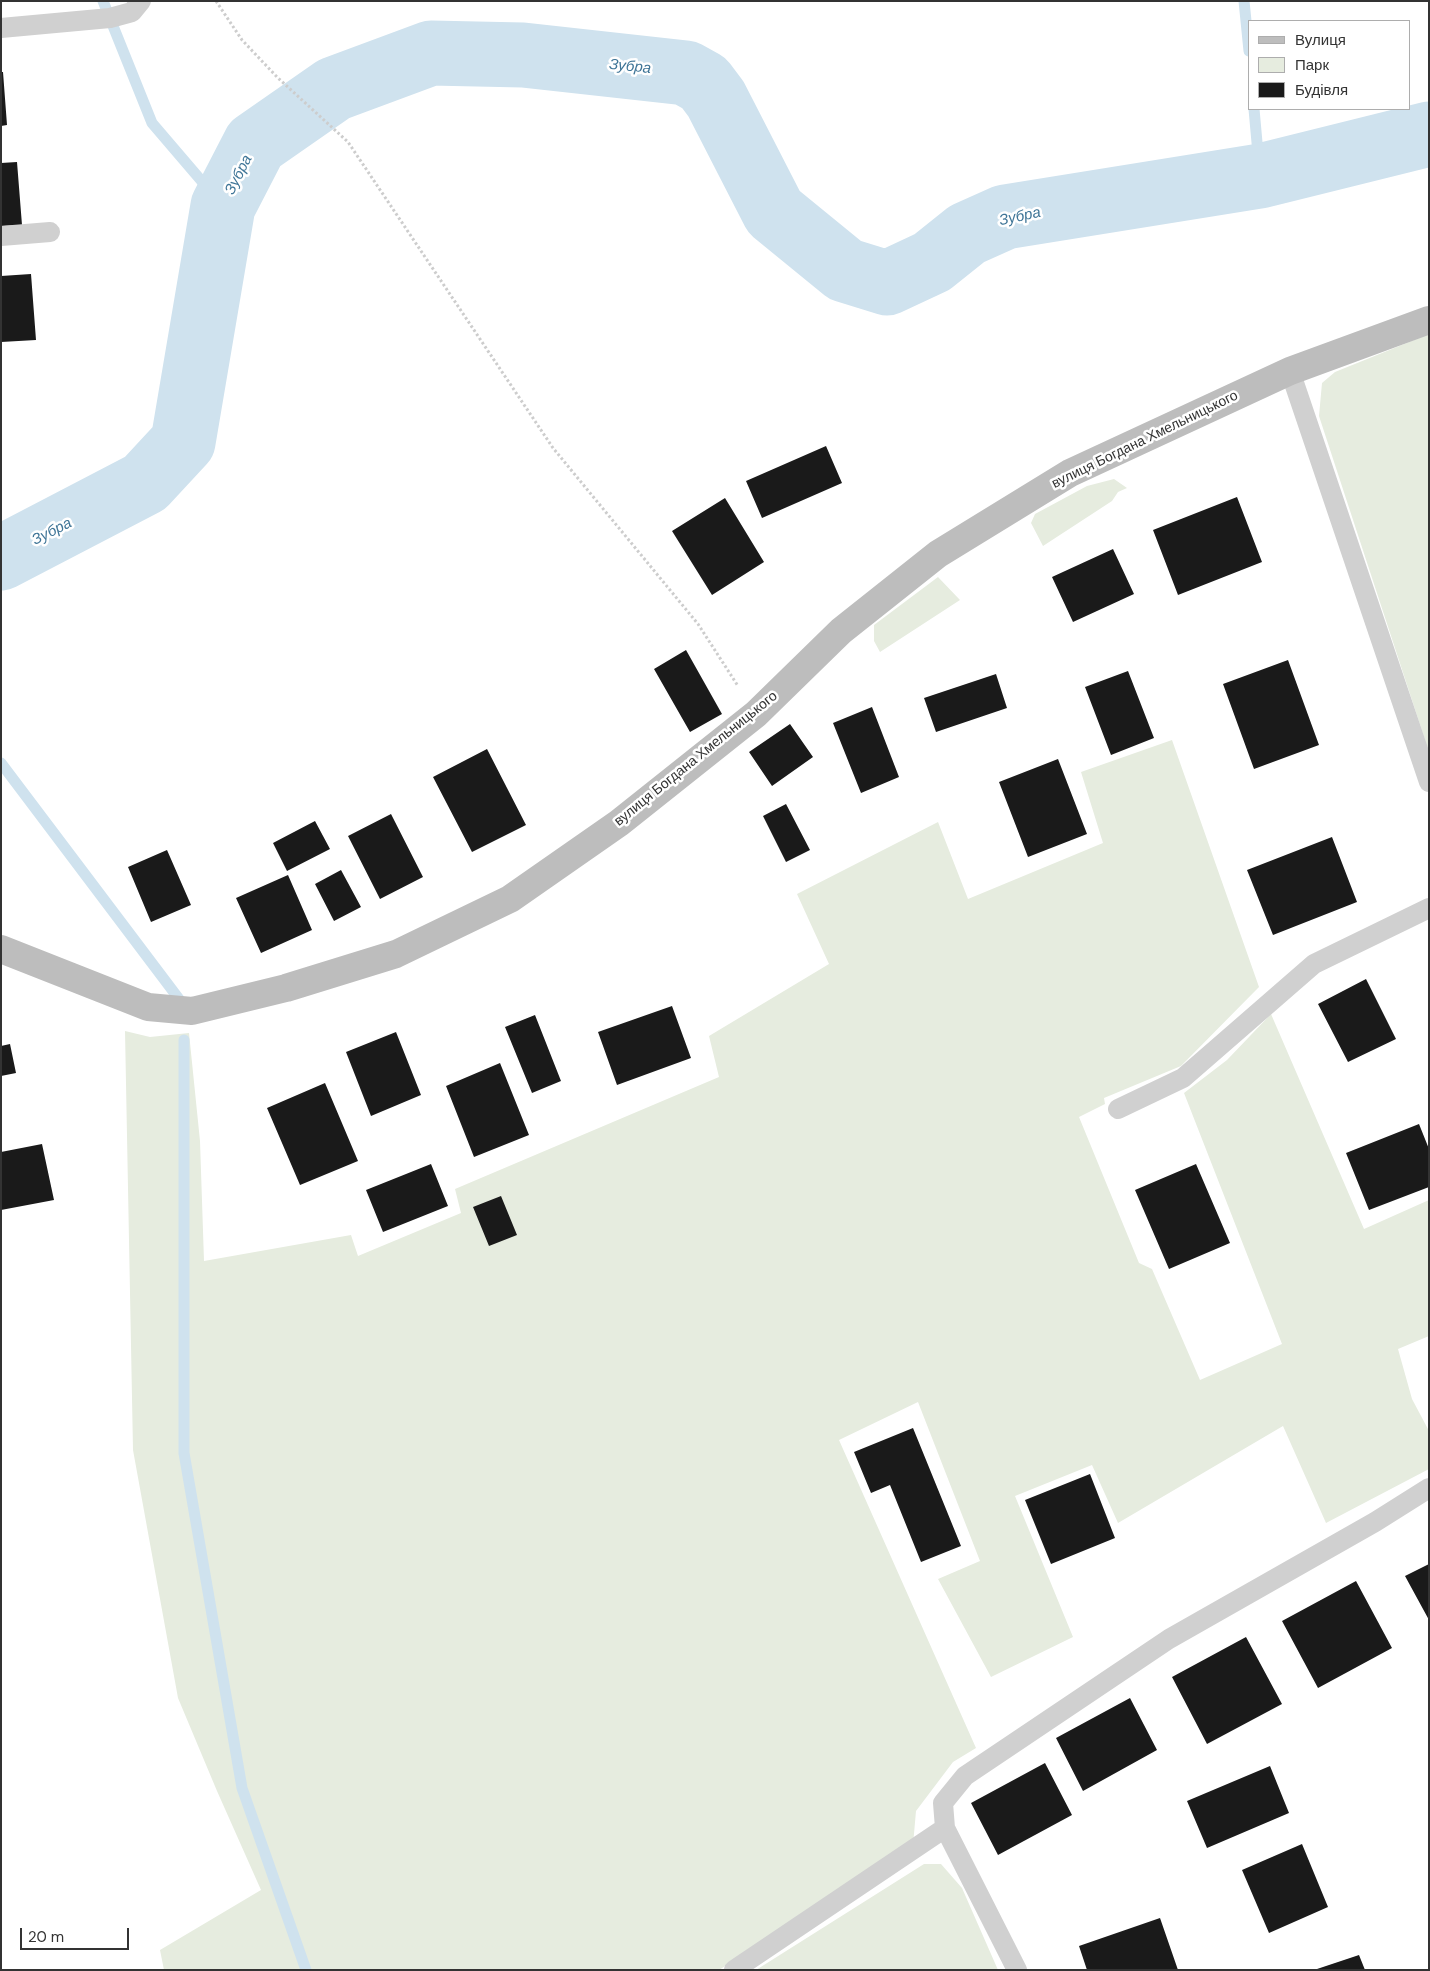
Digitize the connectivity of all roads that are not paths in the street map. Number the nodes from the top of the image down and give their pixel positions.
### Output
1 (141, 1) edge
2 (1, 28) edge
3 (50, 232) dead end
4 (1, 236) edge
5 (1429, 320) edge
6 (1290, 371) junction
7 (1429, 782) edge
8 (1429, 908) edge
9 (1, 949) edge
10 (1118, 1109) dead end
11 (1429, 1488) edge
12 (945, 1828) junction
13 (734, 1970) edge
14 (1018, 1970) edge

1 - 2 lane
3 - 4 lane
5 - 6 street, вулиця Богдана Хмельницького
6 - 7 lane
6 - 9 street, вулиця Богдана Хмельницького
8 - 10 lane
11 - 12 lane
12 - 13 lane
12 - 14 lane

